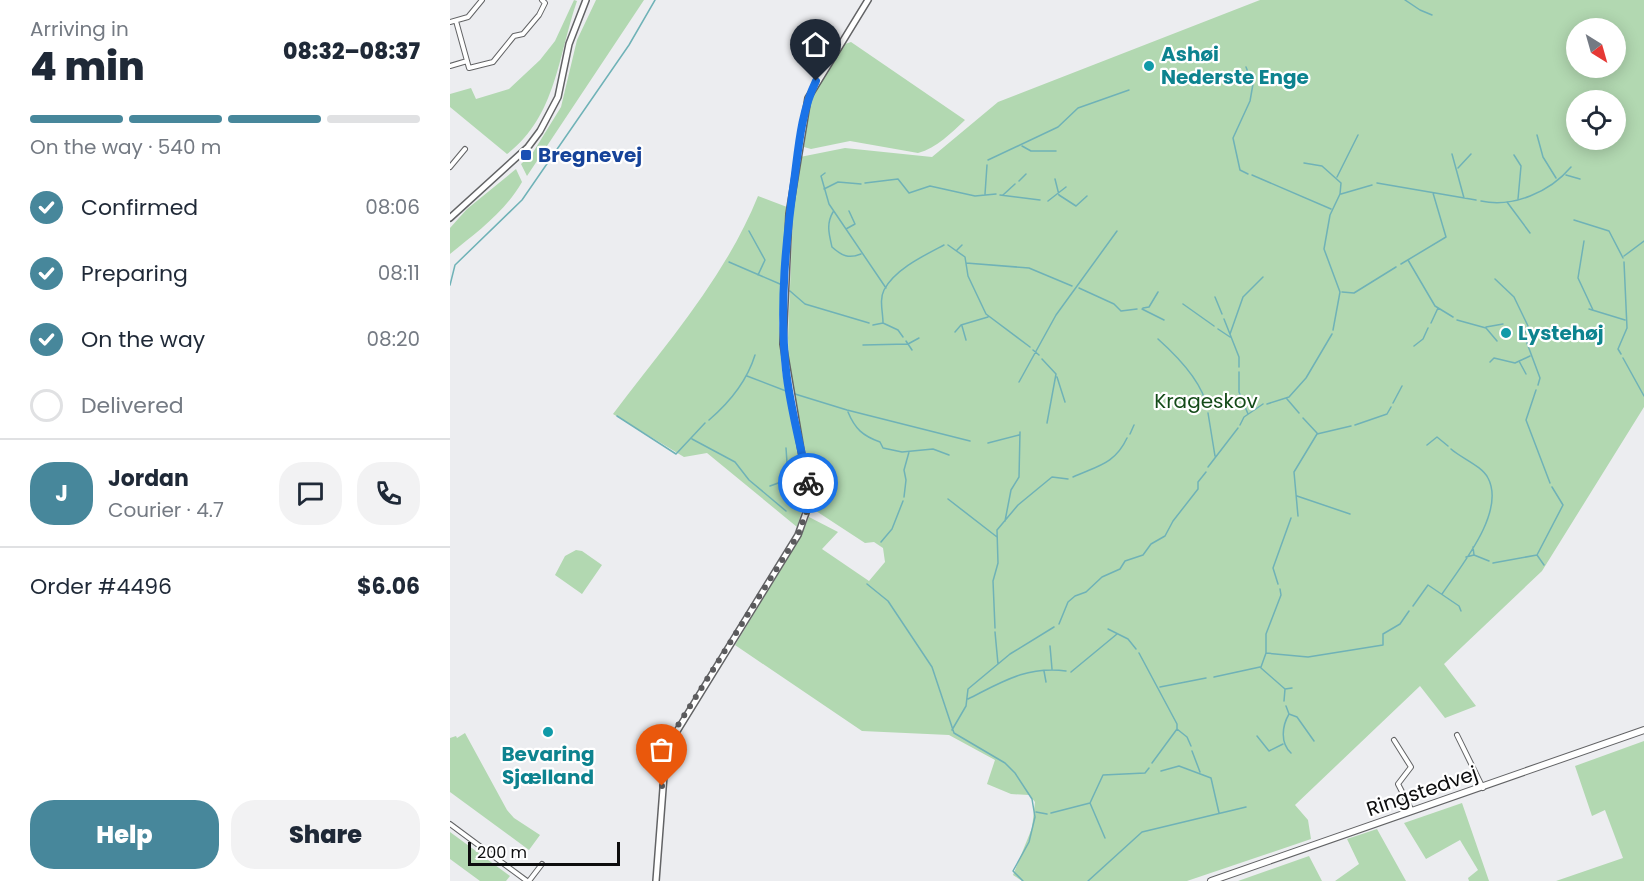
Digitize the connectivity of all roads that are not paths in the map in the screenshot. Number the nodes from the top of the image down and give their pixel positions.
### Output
1 (482, 0) edge
2 (542, 0) edge
3 (586, 0) edge
4 (868, 0) edge
5 (456, 21) junction
6 (450, 22) edge
7 (467, 61) junction
8 (450, 66) edge
9 (465, 149) dead end
10 (450, 167) edge
11 (450, 218) edge
12 (1644, 730) edge
13 (1457, 735) dead end
14 (1394, 740) dead end
15 (1483, 788) junction
16 (1413, 811) junction
17 (450, 824) edge
18 (542, 864) dead end
19 (528, 881) edge
20 (656, 881) edge
21 (1211, 881) edge

1 - 5 street
2 - 7 street
3 - 11 street
4 - 20 street
5 - 6 street
5 - 7 street
7 - 8 street
9 - 10 street
12 - 15 main road, Ringstedvej
13 - 15 street
14 - 16 street
15 - 16 main road, Ringstedvej
16 - 21 main road, Ringstedvej
17 - 19 street
18 - 19 street

